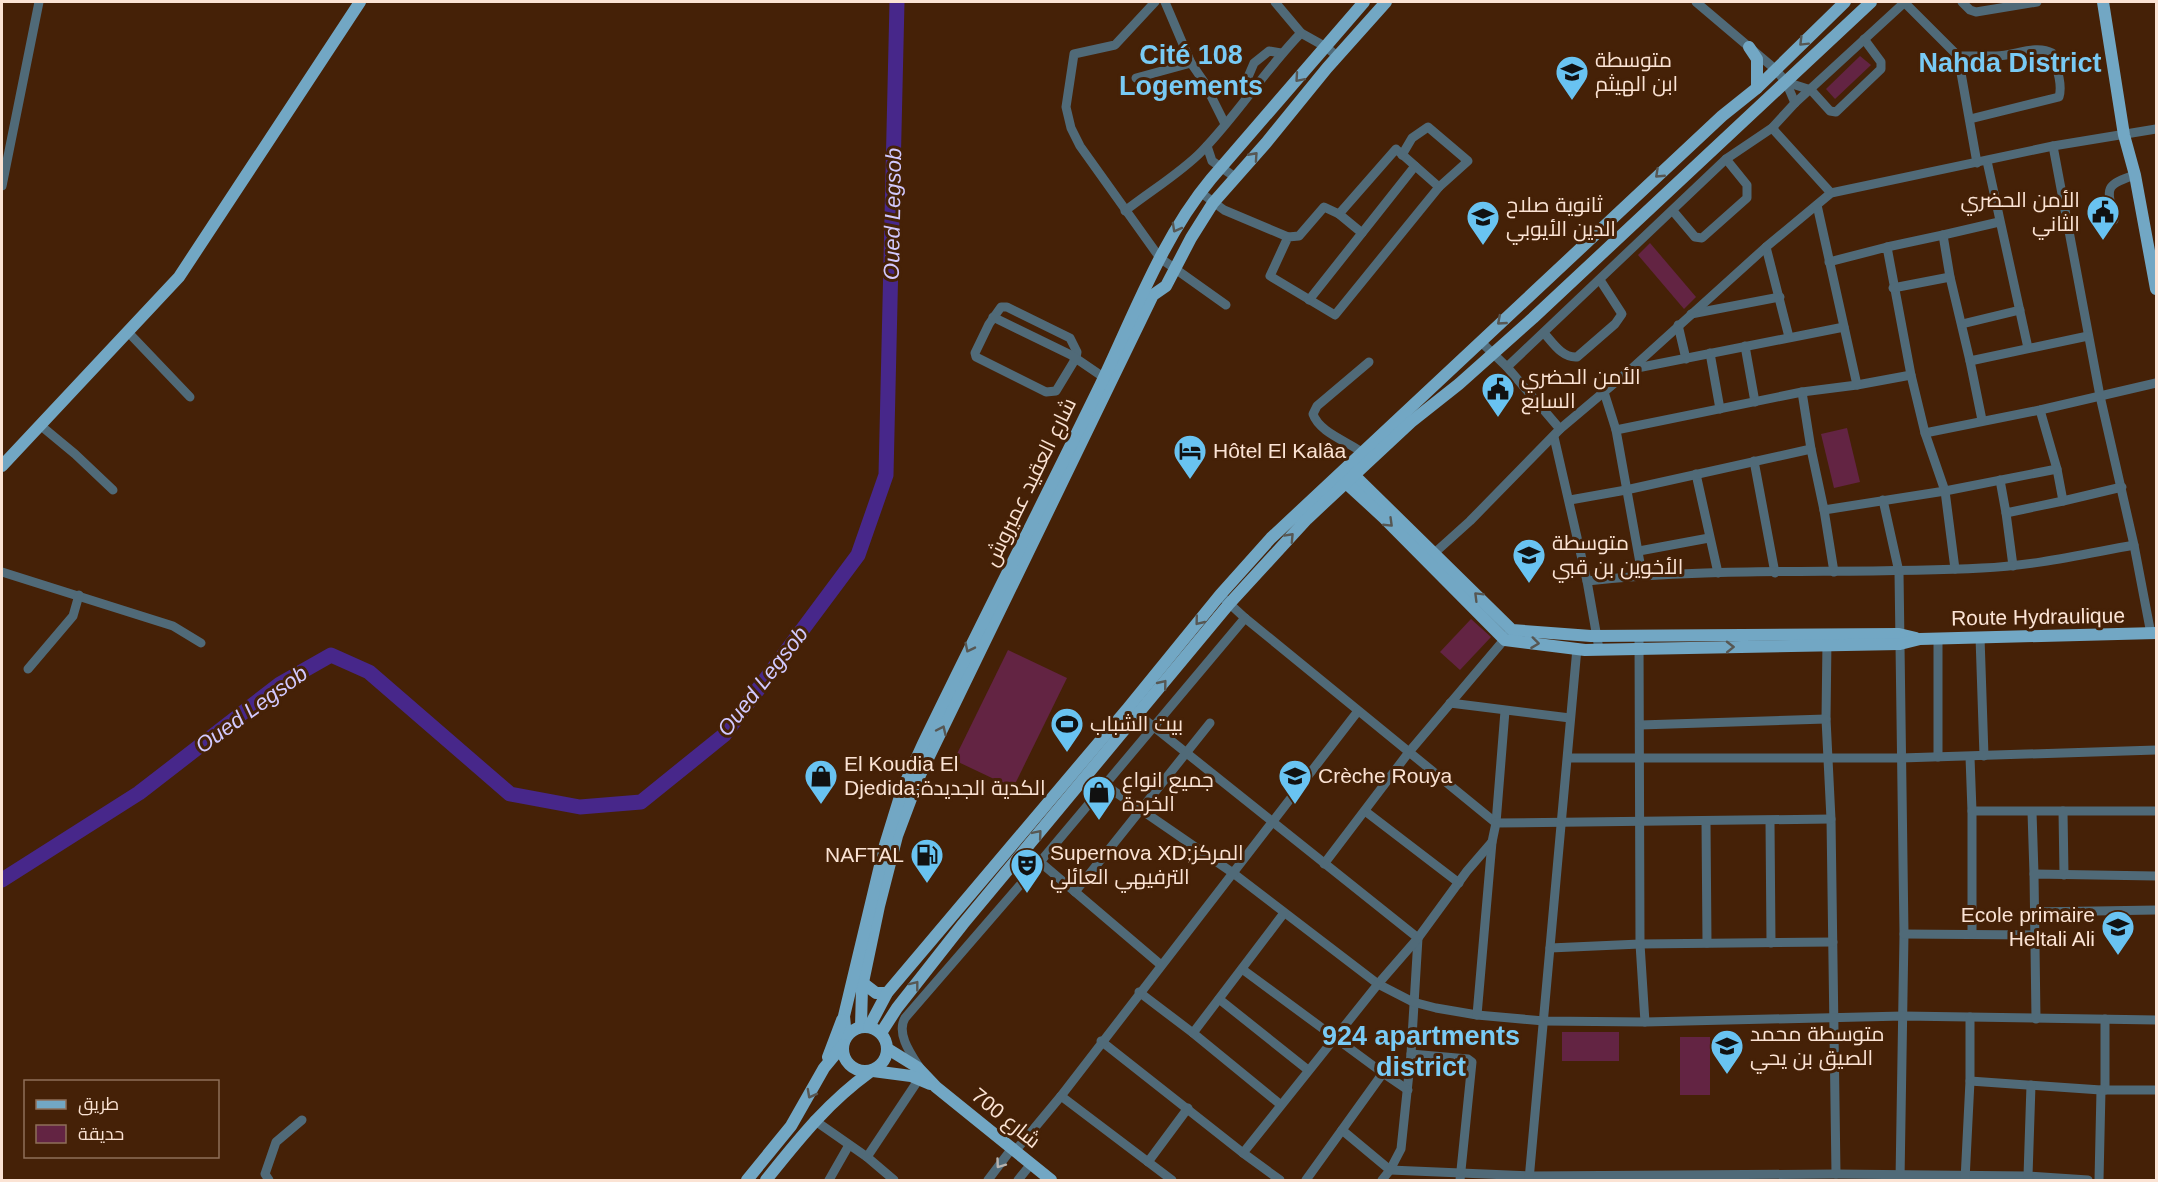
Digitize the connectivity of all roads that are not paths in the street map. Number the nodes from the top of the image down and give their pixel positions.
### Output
1 (39, 2) edge
2 (360, 2) edge
3 (1155, 2) edge
4 (1165, 2) edge
5 (1275, 2) edge
6 (1364, 2) edge
7 (1386, 2) edge
8 (1696, 2) edge
9 (1845, 2) edge
10 (1871, 2) edge
11 (1905, 2) edge
12 (1962, 2) edge
13 (2037, 2) edge
14 (2103, 2) edge
15 (2000, 5) edge
16 (1353, 15) junction
17 (1366, 25) junction
18 (1301, 33) junction
19 (1864, 39) junction
20 (1326, 47) junction
21 (1749, 47) junction
22 (1281, 53) junction
23 (1337, 56) junction
24 (1958, 56) junction
25 (1191, 63) junction
26 (1775, 69) junction
27 (1136, 78) dead end
28 (1786, 82) junction
29 (1757, 88) junction
30 (1253, 90) junction
31 (1811, 90) junction
32 (1795, 103) junction
33 (1970, 119) junction
34 (1225, 124) junction
35 (1772, 128) junction
36 (2157, 129) edge
37 (2124, 135) junction
38 (1207, 146) junction
39 (2053, 146) junction
40 (1402, 155) junction
41 (1726, 159) junction
42 (1192, 160) junction
43 (1987, 161) junction
44 (1977, 163) junction
45 (1216, 164) junction
46 (1414, 166) junction
47 (2135, 176) junction
48 (1235, 177) junction
49 (2, 186) edge
50 (1439, 187) junction
51 (1200, 192) junction
52 (1831, 193) junction
53 (1213, 203) junction
54 (1817, 206) junction
55 (1125, 211) junction
56 (1673, 211) junction
57 (1339, 214) junction
58 (2114, 220) dead end
59 (2000, 222) junction
60 (1362, 232) junction
61 (1942, 235) junction
62 (1288, 237) junction
63 (1766, 247) junction
64 (1887, 248) junction
65 (1160, 258) junction
66 (1829, 262) junction
67 (1175, 269) junction
68 (1950, 277) junction
69 (1600, 280) junction
70 (1893, 288) junction
71 (2157, 289) edge
72 (1780, 297) junction
73 (1309, 300) junction
74 (1226, 305) dead end
75 (1521, 305) junction
76 (2020, 310) junction
77 (1689, 315) junction
78 (993, 317) junction
79 (1533, 318) junction
80 (1962, 324) junction
81 (1678, 325) junction
82 (1844, 327) junction
83 (127, 331) junction
84 (1544, 333) junction
85 (2088, 336) junction
86 (1789, 337) junction
87 (1480, 340) junction
88 (1745, 346) junction
89 (2028, 348) junction
90 (1710, 353) junction
91 (1492, 355) junction
92 (1076, 358) junction
93 (1686, 358) junction
94 (1970, 361) junction
95 (1369, 362) dead end
96 (1507, 367) junction
97 (1630, 370) junction
98 (1911, 375) junction
99 (1108, 381) junction
100 (2157, 383) edge
101 (1857, 385) junction
102 (1604, 392) junction
103 (1802, 392) junction
104 (2100, 396) junction
105 (190, 397) dead end
106 (1755, 402) junction
107 (1720, 409) junction
108 (2040, 410) junction
109 (1982, 420) junction
110 (40, 425) junction
111 (1616, 430) junction
112 (1557, 433) junction
113 (1925, 433) junction
114 (1811, 449) junction
115 (1366, 455) junction
116 (1754, 461) junction
117 (2, 466) edge
118 (2057, 469) junction
119 (1696, 474) junction
120 (1350, 479) junction
121 (2000, 480) junction
122 (2122, 487) junction
123 (112, 490) dead end
124 (1626, 490) junction
125 (1945, 491) junction
126 (1569, 501) junction
127 (1883, 501) junction
128 (2063, 501) junction
129 (1824, 510) junction
130 (2006, 513) junction
131 (1034, 531) junction
132 (1709, 537) junction
133 (2134, 545) junction
134 (1639, 551) junction
135 (1430, 556) junction
136 (2013, 566) junction
137 (1955, 569) junction
138 (2, 572) edge
139 (1834, 572) junction
140 (1899, 572) junction
141 (1718, 573) junction
142 (1775, 573) junction
143 (1642, 574) junction
144 (1587, 581) junction
145 (79, 596) junction
146 (1225, 600) junction
147 (1245, 618) junction
148 (2154, 634) edge
149 (1509, 635) junction
150 (1598, 636) junction
151 (1639, 636) junction
152 (1980, 637) junction
153 (1938, 638) junction
154 (1900, 639) junction
155 (1828, 640) junction
156 (201, 643) dead end
157 (1576, 648) junction
158 (1639, 649) junction
159 (1599, 650) junction
160 (28, 669) dead end
161 (1450, 703) junction
162 (1133, 711) junction
163 (1358, 711) junction
164 (1505, 711) junction
165 (1570, 718) junction
166 (1826, 719) junction
167 (1210, 723) dead end
168 (1640, 725) junction
169 (1154, 726) junction
170 (2157, 750) edge
171 (1409, 752) junction
172 (1187, 753) junction
173 (1984, 756) junction
174 (1640, 757) junction
175 (1828, 757) junction
176 (1938, 757) junction
177 (1970, 757) junction
178 (1568, 758) junction
179 (1901, 758) junction
180 (1105, 785) junction
181 (1140, 809) junction
182 (1365, 811) junction
183 (1972, 811) junction
184 (2063, 811) junction
185 (2157, 811) edge
186 (2032, 812) junction
187 (1831, 819) junction
188 (1770, 821) junction
189 (1562, 822) junction
190 (1639, 822) junction
191 (1706, 822) junction
192 (1272, 823) junction
193 (1496, 823) junction
194 (1492, 842) junction
195 (1023, 852) junction
196 (1040, 862) junction
197 (1324, 864) junction
198 (1233, 873) junction
199 (2034, 874) junction
200 (2064, 875) junction
201 (2157, 876) edge
202 (1459, 884) junction
203 (1075, 892) junction
204 (2157, 910) edge
205 (2034, 912) junction
206 (1284, 913) junction
207 (1904, 934) junction
208 (1972, 934) junction
209 (2035, 935) junction
210 (1418, 938) junction
211 (1772, 942) junction
212 (1833, 942) junction
213 (1707, 943) junction
214 (1640, 944) junction
215 (1550, 948) junction
216 (1161, 965) junction
217 (1242, 969) junction
218 (863, 983) junction
219 (1378, 984) junction
220 (1139, 992) junction
221 (887, 993) junction
222 (1219, 999) junction
223 (1413, 1002) junction
224 (1477, 1015) junction
225 (844, 1016) junction
226 (1833, 1016) junction
227 (1903, 1016) junction
228 (1970, 1017) junction
229 (2036, 1019) junction
230 (2105, 1019) junction
231 (2157, 1020) edge
232 (1544, 1021) junction
233 (1645, 1022) junction
234 (865, 1027) junction
235 (881, 1033) junction
236 (1193, 1033) junction
237 (1335, 1037) junction
238 (844, 1041) junction
239 (1101, 1041) junction
240 (888, 1049) junction
241 (1411, 1054) junction
242 (824, 1068) junction
243 (1308, 1070) junction
244 (871, 1071) junction
245 (1383, 1073) junction
246 (921, 1076) junction
247 (1970, 1081) junction
248 (2031, 1085) junction
249 (1408, 1090) junction
250 (2103, 1090) junction
251 (2157, 1090) edge
252 (1060, 1096) junction
253 (1281, 1105) junction
254 (1188, 1108) junction
255 (302, 1120) dead end
256 (814, 1120) junction
257 (1342, 1130) junction
258 (849, 1145) junction
259 (1014, 1149) junction
260 (1243, 1153) junction
261 (867, 1157) junction
262 (1148, 1161) junction
263 (1031, 1164) junction
264 (1390, 1170) junction
265 (1836, 1174) junction
266 (2028, 1176) junction
267 (1461, 1177) edge
268 (1530, 1178) edge
269 (1636, 1178) edge
270 (1701, 1178) edge
271 (1765, 1178) edge
272 (1900, 1178) edge
273 (1965, 1179) edge
274 (269, 1180) edge
275 (747, 1180) edge
276 (766, 1180) edge
277 (829, 1180) edge
278 (894, 1180) edge
279 (988, 1180) edge
280 (1018, 1180) edge
281 (1051, 1180) edge
282 (1172, 1180) edge
283 (1280, 1180) edge
284 (1306, 1180) edge
285 (1382, 1180) edge
286 (2088, 1180) edge
287 (2099, 1180) edge

1 - 49 street
2 - 83 main road
3 - 55 street
4 - 25 street
5 - 18 street
6 - 16 main road, شارع العقيد عميروش
7 - 17 main road, شارع العقيد عميروش
8 - 21 street
9 -> 26 main road
10 - 28 main road
11 - 19 street
11 - 24 street
12 - 15 street
13 - 15 street
14 - 37 main road
16 - 17 main road
16 - 20 main road, شارع العقيد عميروش
17 - 23 main road, شارع العقيد عميروش
18 - 20 street
18 - 22 street
19 - 31 street
19 - 31 street
20 - 23 street
20 -> 45 main road, شارع العقيد عميروش
21 - 26 street
21 - 29 main road
22 - 30 street
22 - 30 street
48 -> 23 main road, شارع العقيد عميروش
24 - 33 street
24 - 33 street
25 - 27 street
25 - 34 street
26 - 28 street
26 - 29 main road
28 - 31 street
28 - 32 street
28 - 79 main road
29 -> 75 main road
30 - 34 street
31 - 32 street
32 - 35 street
33 - 44 street
34 - 38 street
35 - 41 street
35 - 52 street
36 - 37 street
37 - 39 street
37 - 47 main road
38 - 42 street
38 - 45 street
39 - 43 street
39 - 85 street
40 - 46 street
40 - 50 street
40 - 57 street
41 - 56 street
41 - 56 street
42 - 45 street
42 - 55 street
43 - 44 street
43 - 59 street
44 - 52 street
45 - 48 street
45 - 51 main road, شارع العقيد عميروش
46 - 50 street
46 - 60 street
47 - 58 street
47 - 71 main road
48 - 53 main road, شارع العقيد عميروش
50 - 73 street
51 - 53 street
51 -> 65 main road, شارع العقيد عميروش
52 - 54 street
53 - 62 street
53 - 67 main road, شارع العقيد عميروش
54 - 63 street
54 - 66 street
55 - 65 street
56 - 69 street
57 - 60 street
57 - 62 street
59 - 61 street
59 - 76 street
60 - 73 street
61 - 64 street
61 - 68 street
62 - 73 street
63 - 72 street
63 - 77 street
64 - 66 street
64 - 70 street
65 - 67 street
65 - 99 main road, شارع العقيد عميروش
66 - 82 street
67 - 74 street
67 - 99 main road, شارع العقيد عميروش
68 - 70 street
68 - 80 street
69 - 84 street
69 - 84 street
70 - 98 street
72 - 77 street
72 - 86 street
75 - 79 main road
75 -> 87 main road
76 - 80 street
76 - 89 street
77 - 81 street
78 - 92 street
78 - 92 street
78 - 92 street
79 - 91 main road
80 - 94 street
81 - 93 street
81 - 97 street
82 - 86 street
82 - 101 street
83 - 105 street
83 - 110 main road
84 - 96 street
85 - 89 street
85 - 104 street
86 - 88 street
87 - 91 street
87 - 115 main road
88 - 90 street
88 - 106 street
89 - 94 street
90 - 93 street
90 - 107 street
91 - 96 street
91 - 115 main road
92 - 99 street
93 - 97 street
94 - 109 street
95 - 115 street
96 - 112 street
97 - 102 street
98 - 101 street
98 - 113 street
99 - 131 main road, شارع العقيد عميروش
100 - 104 street
101 - 103 street
102 - 111 street
102 - 112 street
103 - 106 street
103 - 114 street
104 - 108 street
104 - 122 street
106 - 107 street
107 - 111 street
108 - 109 street
108 - 118 street
109 - 113 street
110 - 117 main road
110 - 123 street
111 - 124 street
112 - 126 street
112 - 135 street
113 - 125 street
114 - 116 street
114 - 129 street
115 - 120 main road
115 - 146 main road
116 - 119 street
116 - 142 street
118 - 121 street
118 - 128 street
119 - 124 street
119 - 132 street
120 - 135 main road
146 -> 120 main road
121 - 125 street
121 - 130 street
122 - 128 street
122 - 133 street
124 - 126 street
124 - 134 street
125 - 127 street
125 - 137 street
126 - 144 street
127 - 129 street
127 - 140 street
128 - 130 street
129 - 139 street
130 - 136 street
218 -> 131 main road, شارع العقيد عميروش
131 -> 225 main road, شارع العقيد عميروش
132 - 134 street
132 - 141 street
133 - 136 street
133 - 148 street
134 - 143 street
135 - 149 main road
136 - 137 street
137 - 140 street
138 - 145 street
139 - 140 street
139 - 142 street
140 - 154 street
141 - 142 street
141 - 143 street
143 - 144 street
144 - 150 street
145 - 156 street
145 - 160 street
146 - 147 street
146 - 162 main road
147 - 163 street
147 - 169 street
148 - 152 main road, Route Hydraulique
149 - 150 main road
149 -> 157 main road
149 - 161 street
150 - 151 main road
150 - 159 street
151 - 155 main road
151 - 158 street
152 - 153 main road, Route Hydraulique
152 - 173 street
153 - 154 main road, Route Hydraulique
153 - 176 street
154 - 155 main road, Route Hydraulique
154 - 179 street
158 -> 155 main road
155 - 166 street
157 - 159 main road
157 - 165 street
158 - 159 main road
158 - 168 street
161 - 164 street
161 - 171 street
162 - 169 street
195 -> 162 main road
162 - 221 main road
163 - 171 street
163 - 192 street
164 - 165 street
164 - 193 street
165 - 178 street
166 - 168 street
166 - 175 street
167 - 172 street
168 - 174 street
169 - 172 street
169 - 180 street
170 - 173 street
171 - 182 street
171 - 193 street
172 - 181 street
172 - 192 street
173 - 177 street
174 - 175 street
174 - 178 street
174 - 190 street
175 - 179 street
175 - 187 street
176 - 177 street
176 - 179 street
177 - 183 street
178 - 189 street
179 - 207 street
180 - 181 street
180 - 196 street
181 - 198 street
181 - 203 street
182 - 197 street
182 - 202 street
183 - 186 street
183 - 208 street
184 - 185 street
184 - 186 street
184 - 200 street
186 - 199 street
187 - 188 street
187 - 212 street
188 - 191 street
188 - 211 street
189 - 190 street
189 - 193 street
189 - 215 street
190 - 191 street
190 - 214 street
191 - 213 street
192 - 197 street
192 - 198 street
193 - 194 street
194 - 202 street
194 - 224 street
195 - 196 street
235 -> 195 main road
196 - 203 street
196 - 246 street
197 - 210 street
198 - 206 street
198 - 216 street
199 - 200 street
199 - 205 street
200 - 201 street
202 - 210 street
203 - 216 street
204 - 205 street
205 - 209 street
206 - 217 street
206 - 219 street
207 - 208 street
207 - 227 street
208 - 209 street
209 - 229 street
210 - 219 street
210 - 223 street
211 - 212 street
211 - 213 street
212 - 226 street
213 - 214 street
214 - 215 street
214 - 233 street
215 - 232 street
216 - 220 street
217 - 222 street
217 - 237 street
218 - 221 main road
218 - 234 main road, شارع العقيد عميروش
219 - 223 street
219 - 237 street
220 - 236 street
220 - 239 street
221 - 234 main road
222 - 236 street
222 - 243 street
223 - 224 street
223 - 241 street
224 - 232 street
225 - 238 main road, شارع العقيد عميروش
225 - 242 main road
226 - 227 street
226 - 233 street
226 - 265 street
227 - 228 street
227 - 272 street
228 - 229 street
228 - 247 street
229 - 230 street
230 - 231 street
230 - 250 street
232 - 233 street
232 - 268 street
234 - 235 main road
234 - 238 main road
235 - 240 main road
236 - 253 street
237 - 243 street
237 - 245 street
238 - 242 main road
238 - 244 main road
239 - 252 street
239 - 254 street
240 - 244 main road
240 - 246 main road
241 - 249 street
241 - 267 street
242 -> 275 main road
243 - 253 street
244 - 246 main road
244 - 256 main road
245 - 249 street
245 - 257 street
246 - 259 main road, شارع 700
246 - 261 street
247 - 248 street
247 - 273 street
248 - 250 street
248 - 266 street
249 - 264 street
250 - 251 street
250 - 287 street
252 - 259 street
252 - 262 street
253 - 260 street
254 - 260 street
254 - 262 street
255 - 274 street
256 - 258 street
256 - 276 main road
257 - 264 street
257 - 284 street
258 - 261 street
258 - 277 street
259 - 263 main road, شارع 700
259 -> 279 street
260 - 283 street
261 - 278 street
262 - 282 street
263 - 280 street
263 - 281 main road, شارع 700
264 - 267 street
264 - 285 street
265 - 271 street
265 - 272 street
266 - 273 street
266 - 286 street
267 - 268 street
268 - 269 street
269 - 270 street
270 - 271 street
272 - 273 street

